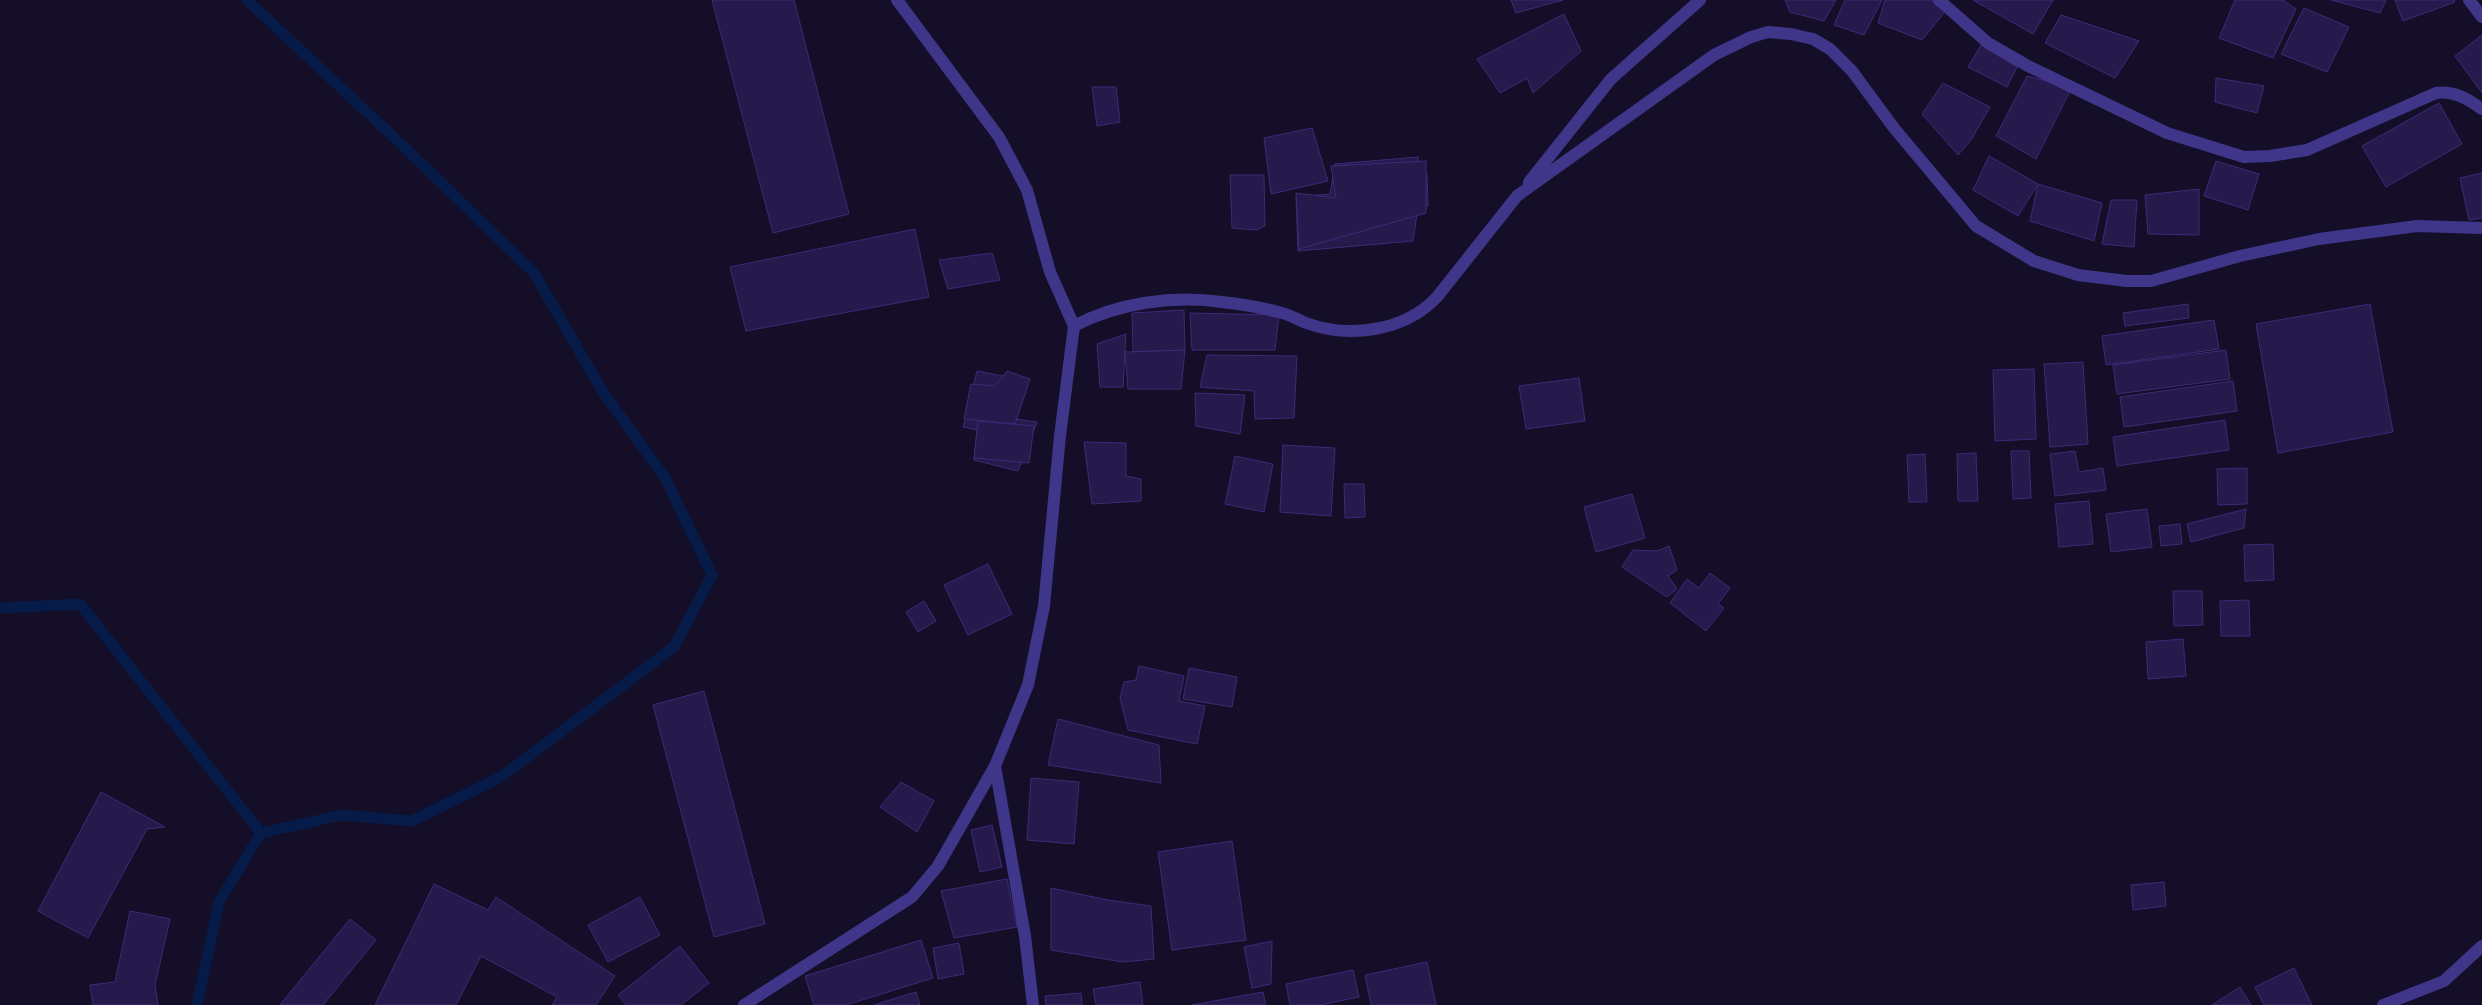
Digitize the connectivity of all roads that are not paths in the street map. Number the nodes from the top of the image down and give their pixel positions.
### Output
1 (897, 0) edge
2 (1700, 0) edge
3 (1939, 0) edge
4 (2469, 0) edge
5 (2482, 17) edge
6 (2480, 105) edge
7 (1517, 196) junction
8 (2482, 228) edge
9 (1074, 326) junction
10 (995, 766) junction
11 (2482, 946) edge
12 (744, 1005) edge
13 (1033, 1005) edge
14 (2382, 1005) edge

1 - 9 street
2 - 7 street
3 - 6 street
4 - 5 street
7 - 8 street
7 - 9 street
9 - 10 street
10 - 12 street
10 - 13 street
11 - 14 street

